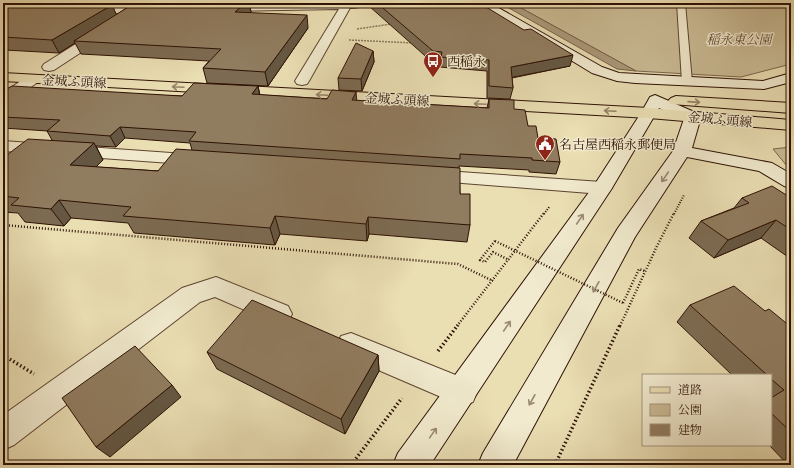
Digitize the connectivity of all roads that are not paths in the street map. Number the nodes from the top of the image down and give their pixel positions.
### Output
1 (149, 3) edge
2 (367, 3) edge
3 (482, 3) edge
4 (681, 3) edge
5 (346, 6) junction
6 (220, 7) edge
7 (74, 10) edge
8 (162, 11) edge
9 (134, 12) junction
10 (3, 65) edge
11 (49, 67) junction
12 (3, 77) edge
13 (791, 77) edge
14 (33, 79) junction
15 (302, 81) junction
16 (687, 82) junction
17 (3, 100) edge
18 (652, 106) junction
19 (791, 108) edge
20 (693, 117) junction
21 (791, 125) edge
22 (3, 146) edge
23 (682, 151) junction
24 (217, 161) edge
25 (416, 175) edge
26 (791, 182) edge
27 (602, 188) junction
28 (299, 323) edge
29 (328, 335) edge
30 (462, 392) junction
31 (3, 434) edge
32 (410, 465) edge
33 (495, 465) edge

1 - 9 street
2 - 5 lane
3 - 16 street
4 - 16 lane
5 - 6 street
5 - 15 street
7 - 9 street
8 - 9 street
9 - 11 street
10 - 11 main road, 金城ふ頭線
11 - 15 main road, 金城ふ頭線
12 - 14 main road, 金城ふ頭線
13 - 16 street
14 - 17 street
18 -> 14 main road, 金城ふ頭線
15 - 18 main road, 金城ふ頭線
18 -> 19 main road, 金城ふ頭線
18 - 20 main road, 金城ふ頭線
18 - 27 street
20 - 21 main road, 金城ふ頭線
20 - 23 street
22 - 24 street
23 - 26 street
23 -> 33 street
25 - 27 street
30 -> 27 street
28 - 31 street
29 - 30 street
32 -> 30 street

